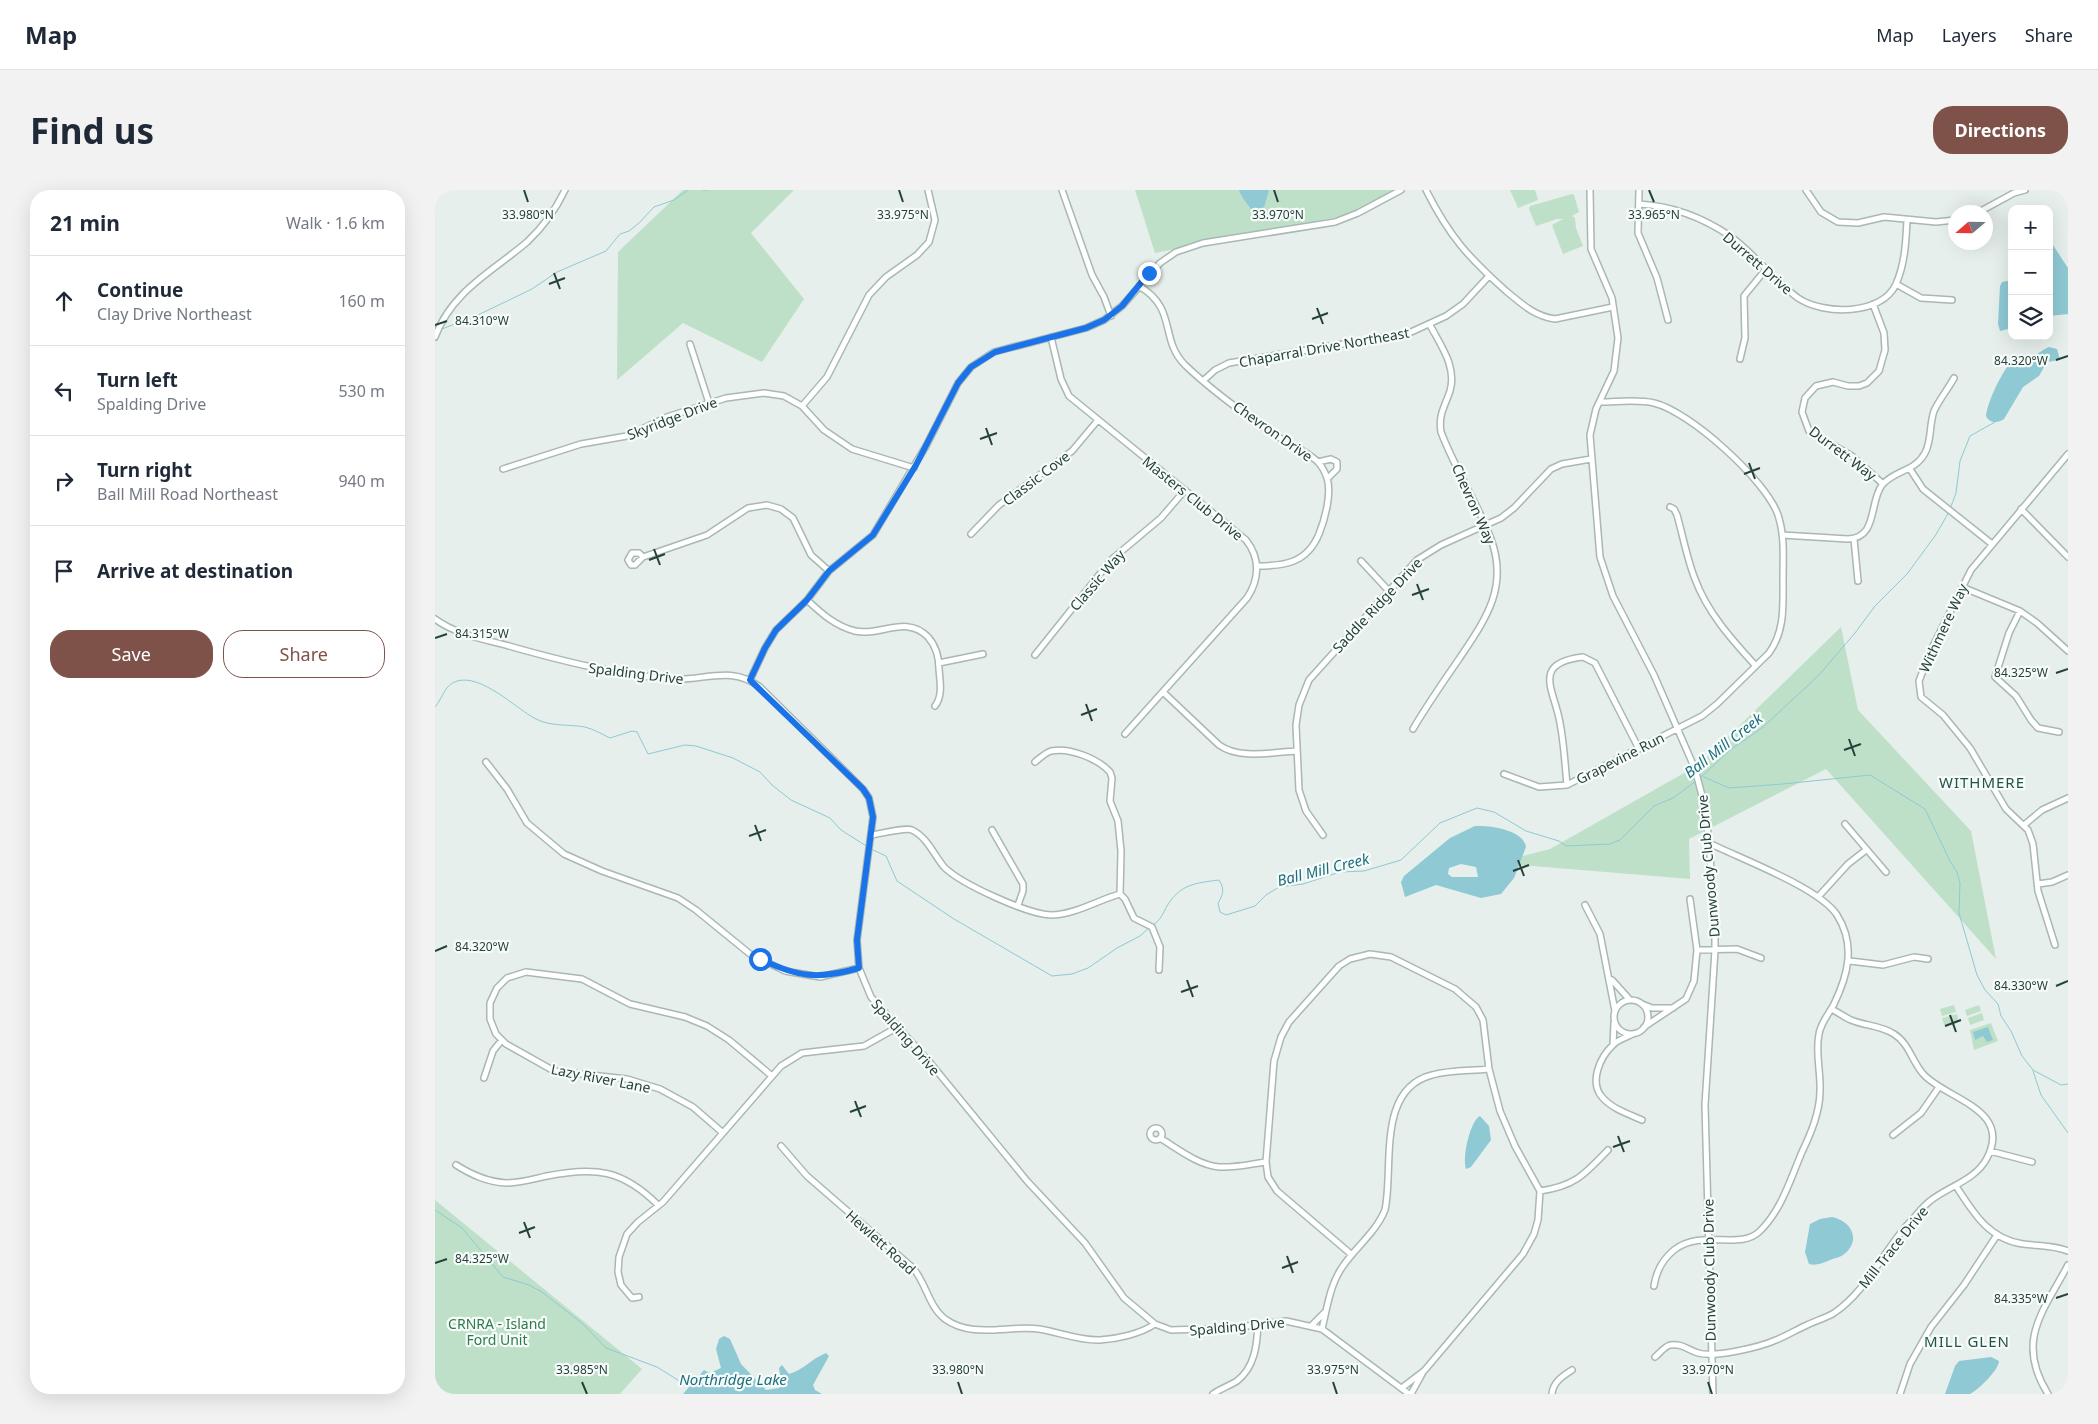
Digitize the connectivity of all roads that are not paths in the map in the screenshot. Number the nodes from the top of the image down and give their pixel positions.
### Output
1 (565, 190) edge
2 (928, 190) edge
3 (1062, 190) edge
4 (1401, 190) edge
5 (1426, 190) edge
6 (1590, 190) edge
7 (1639, 190) edge
8 (1806, 190) edge
9 (2025, 190) edge
10 (1639, 204) junction
11 (1992, 205) edge
12 (1907, 220) junction
13 (1948, 220) edge
14 (1766, 269) junction
15 (1489, 276) junction
16 (1896, 284) junction
17 (1139, 286) junction
18 (1952, 300) dead end
19 (1873, 304) junction
20 (1613, 307) junction
21 (1111, 316) junction
22 (1668, 320) dead end
23 (1430, 326) junction
24 (436, 330) edge
25 (435, 337) edge
26 (1051, 337) junction
27 (690, 344) dead end
28 (1740, 359) dead end
29 (1954, 378) dead end
30 (1204, 380) junction
31 (1600, 402) junction
32 (709, 403) junction
33 (802, 406) junction
34 (1098, 420) junction
35 (2068, 454) edge
36 (1591, 459) junction
37 (1318, 462) junction
38 (914, 468) junction
39 (503, 469) dead end
40 (1910, 469) junction
41 (1327, 478) junction
42 (1883, 484) junction
43 (1185, 490) junction
44 (1670, 507) dead end
45 (2021, 509) junction
46 (1485, 525) junction
47 (971, 534) dead end
48 (1783, 535) junction
49 (1854, 539) junction
50 (1992, 544) junction
51 (643, 556) dead end
52 (2068, 557) edge
53 (1361, 561) dead end
54 (1257, 566) junction
55 (829, 571) junction
56 (1859, 581) dead end
57 (1962, 587) junction
58 (1389, 590) junction
59 (807, 600) junction
60 (2020, 612) junction
61 (435, 619) edge
62 (2068, 651) edge
63 (983, 654) dead end
64 (1035, 655) dead end
65 (939, 663) junction
66 (1755, 666) junction
67 (750, 680) junction
68 (1163, 692) junction
69 (935, 706) dead end
70 (1678, 728) junction
71 (1413, 729) dead end
72 (2059, 732) dead end
73 (1125, 734) dead end
74 (1639, 749) junction
75 (1297, 751) junction
76 (486, 762) dead end
77 (1035, 762) dead end
78 (1504, 774) dead end
79 (1567, 785) junction
80 (2068, 798) edge
81 (1845, 824) dead end
82 (2024, 825) junction
83 (992, 830) dead end
84 (871, 834) junction
85 (1323, 835) dead end
86 (1709, 843) junction
87 (1866, 850) junction
88 (1885, 872) dead end
89 (2068, 875) edge
90 (2038, 884) junction
91 (1120, 894) junction
92 (1818, 897) junction
93 (1690, 899) dead end
94 (1018, 905) junction
95 (1585, 905) dead end
96 (2055, 945) dead end
97 (1697, 950) junction
98 (1715, 950) junction
99 (1761, 958) dead end
100 (1928, 959) dead end
101 (1850, 961) junction
102 (859, 968) junction
103 (1159, 970) dead end
104 (1610, 978) junction
105 (1630, 1000) junction
106 (1642, 1004) junction
107 (1673, 1008) junction
108 (1831, 1009) junction
109 (1615, 1011) junction
110 (1614, 1022) junction
111 (897, 1028) junction
112 (1644, 1028) junction
113 (1633, 1034) junction
114 (501, 1041) junction
115 (1613, 1045) junction
116 (1489, 1069) junction
117 (772, 1076) junction
118 (484, 1078) dead end
119 (1939, 1087) junction
120 (1642, 1120) dead end
121 (723, 1133) junction
122 (1893, 1135) dead end
123 (1160, 1138) dead end
124 (781, 1146) dead end
125 (1607, 1150) dead end
126 (1990, 1151) junction
127 (1266, 1162) junction
128 (2032, 1162) dead end
129 (456, 1165) dead end
130 (1956, 1186) junction
131 (1540, 1192) junction
132 (658, 1206) junction
133 (1997, 1235) junction
134 (1709, 1238) junction
135 (2068, 1251) edge
136 (1352, 1255) junction
137 (2068, 1265) edge
138 (1654, 1286) dead end
139 (639, 1297) dead end
140 (1325, 1312) junction
141 (1155, 1324) junction
142 (1258, 1324) junction
143 (1312, 1326) junction
144 (1322, 1329) junction
145 (1711, 1354) junction
146 (1655, 1357) dead end
147 (1572, 1370) dead end
148 (1424, 1371) junction
149 (1403, 1387) junction
150 (1213, 1394) edge
151 (1410, 1394) edge
152 (1552, 1394) edge
153 (1713, 1394) edge
154 (1900, 1394) edge
155 (2048, 1394) edge

1 - 24 street
2 - 33 street
3 - 21 street
4 - 17 street
5 - 15 street
6 - 20 street, Dunwoody Club Drive
7 - 10 street
8 - 12 street
9 - 11 street
10 - 14 street, Durrett Drive
10 - 22 street
12 - 13 street
12 - 16 street
14 - 19 street, Durrett Drive
14 - 28 street
15 - 20 street
15 - 23 street, Chaparral Drive Northeast
16 - 18 street
16 - 19 street, Durrett Drive
17 - 21 street
17 - 30 street, Chevron Drive
19 - 42 street, Durrett Way
20 - 31 street, Dunwoody Club Drive
21 - 26 street
23 - 30 street, Chaparral Drive Northeast
23 - 46 street, Chevron Way
24 - 25 street
26 - 34 street, Masters Club Drive
26 - 38 street
27 - 32 street
29 - 40 street
30 - 37 street, Chevron Drive
31 - 36 street, Dunwoody Club Drive
31 - 48 street, Grapevine Run
32 - 33 street, Skyridge Drive
32 - 39 street, Skyridge Drive
33 - 38 street, Skyridge Drive
34 - 43 street, Masters Club Drive
34 - 47 street, Classic Cove
35 - 45 street, Withmere Way
36 - 46 street, Saddle Ridge Drive
36 - 70 street, Dunwoody Club Drive
37 - 41 street, Chevron Drive
37 - 41 street
38 - 55 street
40 - 42 street
40 - 50 street
41 - 54 street
42 - 49 street
43 - 54 street, Masters Club Drive
43 - 64 street, Classic Way
44 - 66 street
45 - 50 street, Withmere Way
45 - 52 street
46 - 58 street, Saddle Ridge Drive
46 - 71 street, Chevron Way
48 - 49 street
48 - 66 street, Grapevine Run
49 - 56 street
50 - 57 street, Withmere Way
51 - 55 street
53 - 58 street
54 - 68 street
55 - 59 street
57 - 60 street
57 - 82 street, Withmere Way
58 - 75 street, Saddle Ridge Drive
59 - 65 street
59 - 67 street
60 - 62 street
60 - 72 street
61 - 67 street, Spalding Drive
63 - 65 street
65 - 69 street
66 - 70 street, Grapevine Run
67 - 84 street, Spalding Drive
68 - 73 street
68 - 75 street
70 - 74 street, Grapevine Run
70 - 86 street, Dunwoody Club Drive
74 - 79 street, Grapevine Run
74 - 79 street
75 - 85 street, Saddle Ridge Drive
76 - 102 street
77 - 91 street
78 - 79 street, Grapevine Run
80 - 82 street
81 - 87 street
82 - 90 street, Withmere Way
83 - 94 street
84 - 94 street
84 - 102 street, Spalding Drive
86 - 92 street
86 - 98 street, Dunwoody Club Drive
87 - 88 street
87 - 92 street
89 - 90 street
90 - 96 street, Withmere Way
91 - 94 street
91 - 103 street
92 - 101 street
93 - 97 street
95 - 104 street
97 - 98 street
97 - 107 street
98 - 99 street
98 - 134 street, Dunwoody Club Drive
100 - 101 street
101 - 108 street
102 - 111 street, Spalding Drive
104 - 105 street
104 - 109 street
105 - 106 street
105 - 109 street
106 - 107 street
106 - 112 street
107 - 112 street
108 - 119 street
108 - 134 street
109 - 110 street
110 - 113 street
110 - 115 street
111 - 117 street
111 - 141 street, Spalding Drive
112 - 113 street
113 - 115 street
114 - 117 street
114 - 118 street
114 - 121 street, Lazy River Lane
115 - 120 street
116 - 127 street
116 - 131 street
116 - 136 street
117 - 121 street
119 - 122 street
119 - 126 street
121 - 132 street
123 - 127 street
124 - 141 street, Hewlett Road
125 - 131 street
126 - 128 street
126 - 130 street, Mill Trace Drive
127 - 136 street
129 - 132 street
130 - 133 street
130 - 145 street, Mill Trace Drive
131 - 148 street
132 - 139 street
133 - 135 street
133 - 154 street
134 - 138 street
134 - 145 street, Dunwoody Club Drive
136 - 140 street
137 - 155 street
140 - 143 street
140 - 144 street
141 - 142 street, Spalding Drive
142 - 143 street, Spalding Drive
142 - 150 street
143 - 144 street, Spalding Drive
144 - 149 street, Spalding Drive
145 - 146 street
145 - 153 street, Dunwoody Club Drive
147 - 152 street
148 - 149 street
148 - 151 street
149 - 151 street, Spalding Drive

